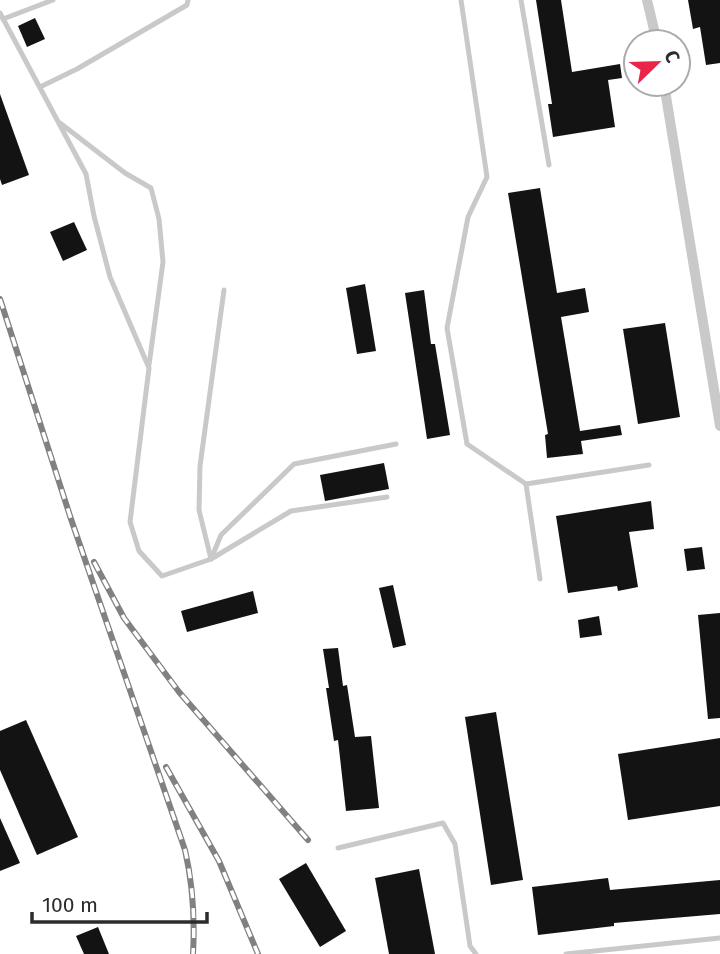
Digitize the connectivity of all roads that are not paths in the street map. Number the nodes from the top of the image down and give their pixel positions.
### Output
1 (53, 0) edge
2 (188, 0) edge
3 (461, 0) edge
4 (522, 0) edge
5 (647, 0) edge
6 (1, 16) edge
7 (654, 28) edge
8 (40, 87) junction
9 (666, 98) edge
10 (58, 121) junction
11 (549, 165) dead end
12 (224, 290) dead end
13 (149, 368) junction
14 (720, 426) edge
15 (396, 443) dead end
16 (649, 465) dead end
17 (526, 484) junction
18 (387, 497) dead end
19 (211, 559) junction
20 (540, 579) dead end
21 (338, 848) dead end
22 (720, 938) edge
23 (476, 954) edge
24 (566, 954) edge

1 - 6 lane
2 - 8 lane
3 - 17 lane
4 - 11 lane
5 - 7 street
6 - 8 lane
8 - 10 lane
9 - 14 street
10 - 13 lane
10 - 13 lane
12 - 19 lane
13 - 19 lane
15 - 19 lane
16 - 17 lane
17 - 20 lane
18 - 19 lane
21 - 23 lane
22 - 24 lane

